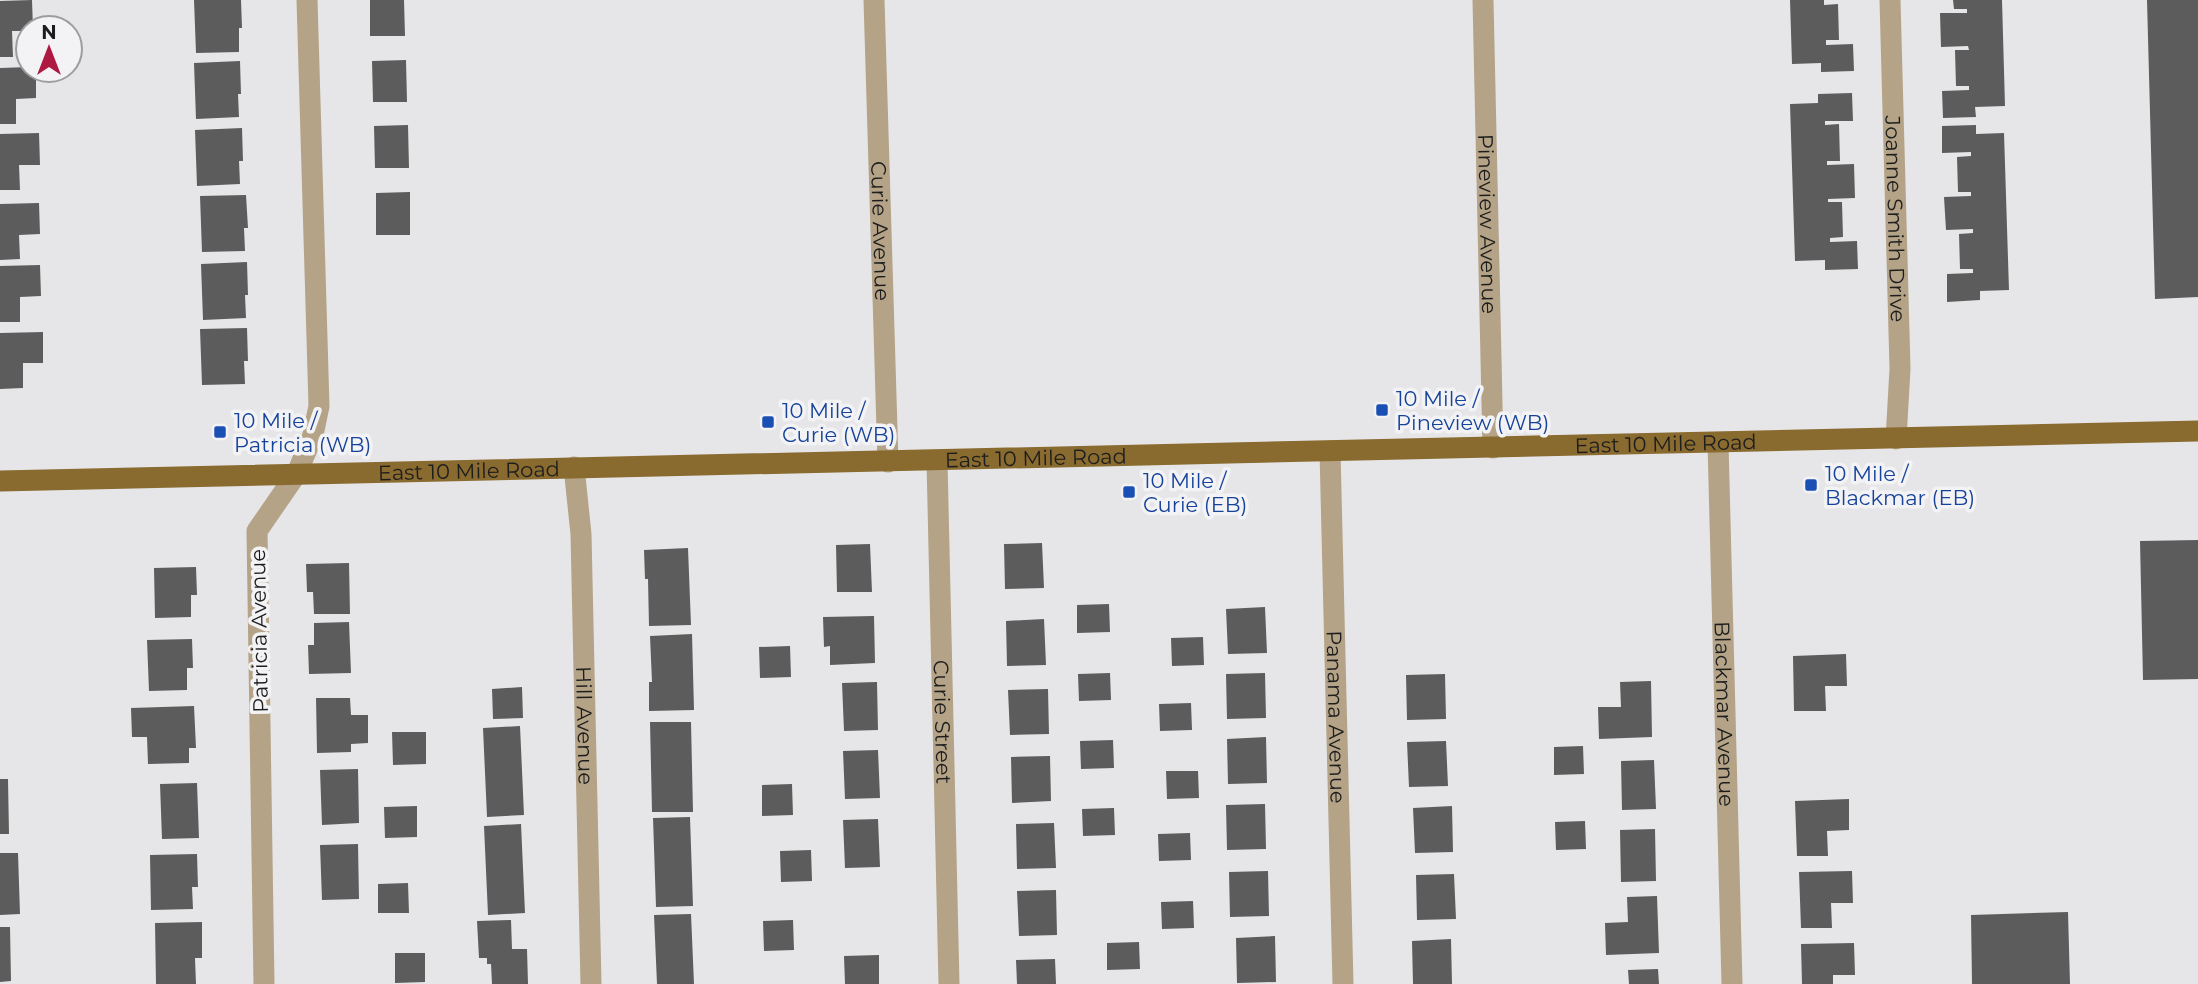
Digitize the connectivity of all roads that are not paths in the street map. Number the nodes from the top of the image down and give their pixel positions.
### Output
1 (307, 0) edge
2 (874, 0) edge
3 (1483, 0) edge
4 (1890, 0) edge
5 (2198, 431) edge
6 (1896, 439) junction
7 (1718, 443) junction
8 (1493, 448) junction
9 (1330, 452) junction
10 (937, 461) junction
11 (888, 462) junction
12 (574, 467) junction
13 (297, 473) junction
14 (0, 481) edge
15 (264, 984) edge
16 (591, 984) edge
17 (949, 984) edge
18 (1343, 984) edge
19 (1732, 984) edge

1 - 13 street, Patricia Avenue
2 - 11 street, Curie Avenue
3 - 8 street, Pineview Avenue
4 - 6 street, Joanne Smith Drive
5 - 6 main road, East 10 Mile Road
6 - 7 main road, East 10 Mile Road
7 - 8 main road, East 10 Mile Road
7 - 19 street, Blackmar Avenue
8 - 9 main road, East 10 Mile Road
9 - 10 main road, East 10 Mile Road
9 - 18 street, Panama Avenue
10 - 11 main road, East 10 Mile Road
10 - 17 street, Curie Street
11 - 12 main road, East 10 Mile Road
12 - 13 main road, East 10 Mile Road
12 - 16 street, Hill Avenue
13 - 14 main road, East 10 Mile Road
13 - 15 street, Patricia Avenue

